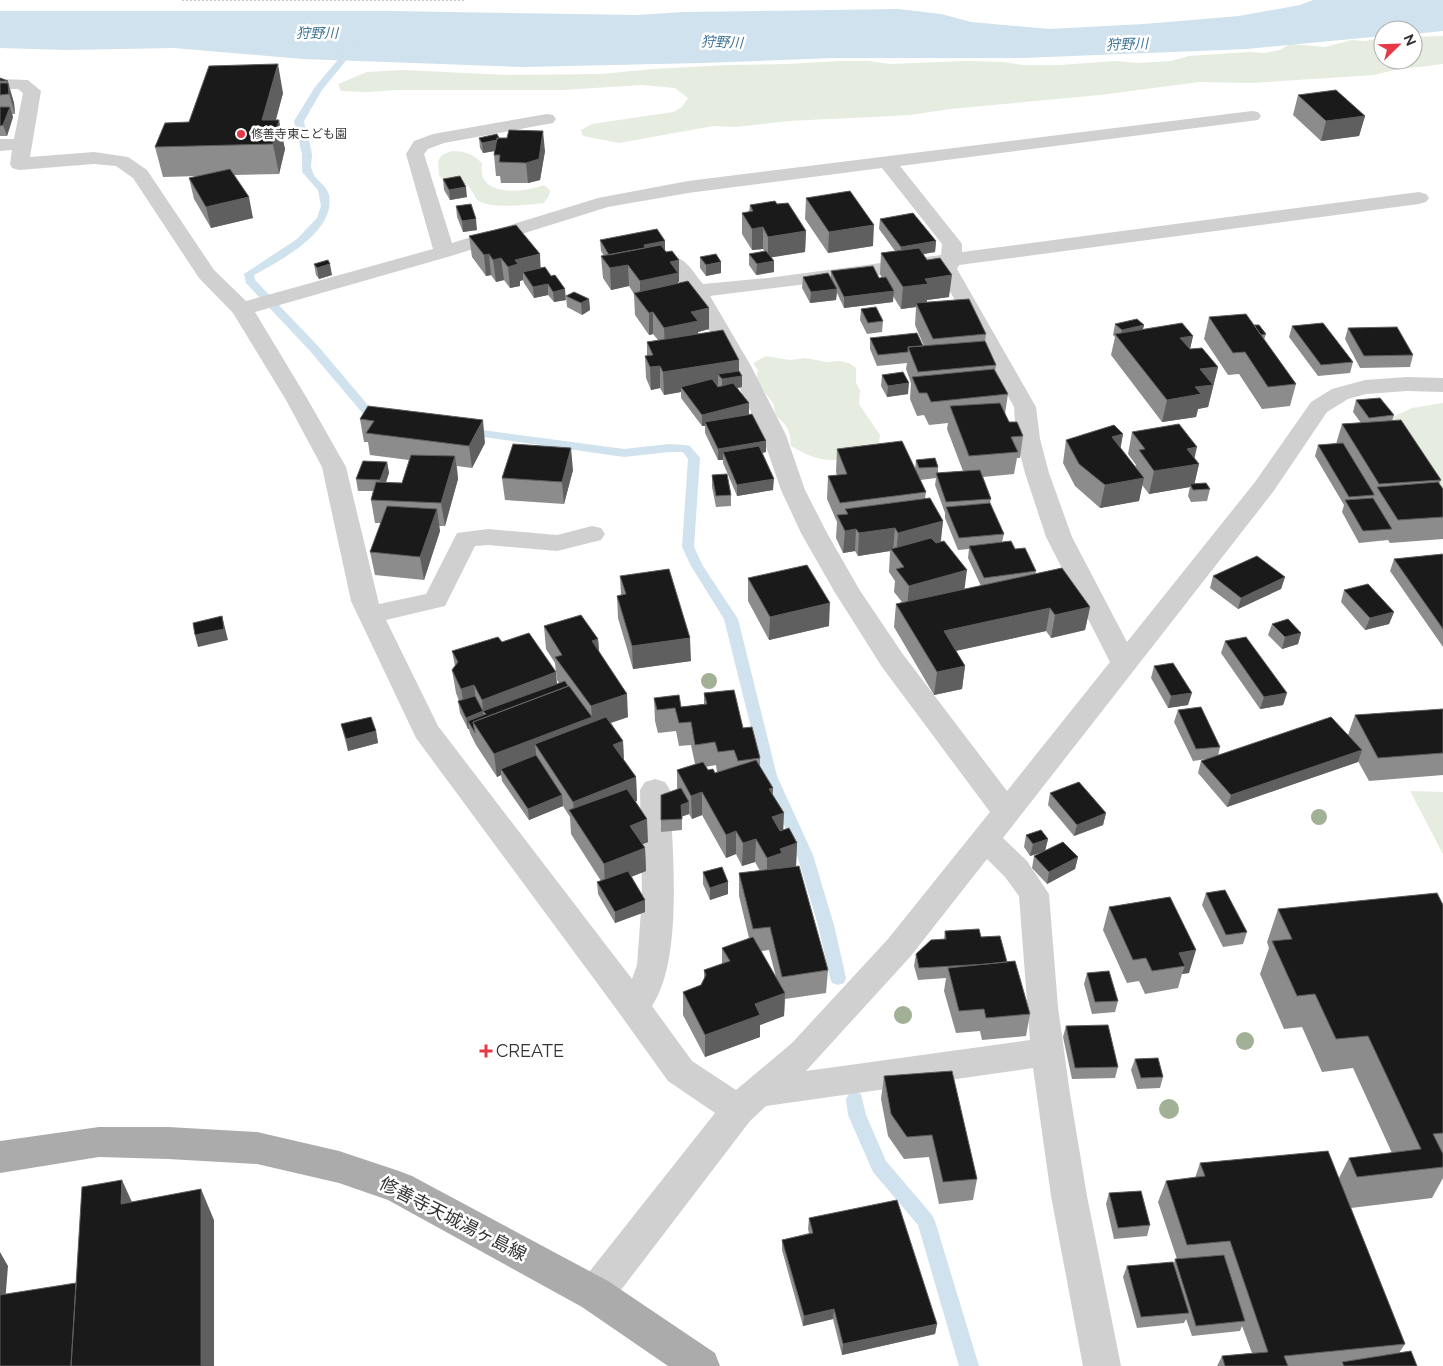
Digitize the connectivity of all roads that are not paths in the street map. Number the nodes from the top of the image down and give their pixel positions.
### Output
1 (0, 84) edge
2 (1252, 116) dead end
3 (547, 119) dead end
4 (11, 155) edge
5 (887, 162) junction
6 (1419, 198) dead end
7 (444, 252) junction
8 (951, 259) junction
9 (674, 262) edge
10 (697, 291) junction
11 (242, 309) junction
12 (1443, 385) edge
13 (592, 534) dead end
14 (371, 615) junction
15 (1124, 662) junction
16 (655, 790) dead end
17 (1006, 812) junction
18 (985, 839) junction
19 (634, 1007) junction
20 (1047, 1052) junction
21 (748, 1102) junction
22 (0, 1157) edge
23 (595, 1294) junction
24 (702, 1366) edge
25 (1102, 1366) edge

1 - 4 street
2 - 5 street
3 - 7 street
4 - 11 street
5 - 7 street
5 - 8 street
6 - 8 street
7 - 11 street
8 - 10 street
8 - 15 street
9 - 10 street
10 - 17 street
11 - 14 street
12 - 15 street
13 - 14 street
14 - 19 street
15 - 17 street
16 - 19 street
17 - 18 street
18 - 20 street
18 - 21 street
19 - 21 street
20 - 21 street
20 - 25 street
21 - 23 street
22 - 23 main road, 修善寺天城湯ヶ島線
23 - 24 main road, 修善寺天城湯ヶ島線

